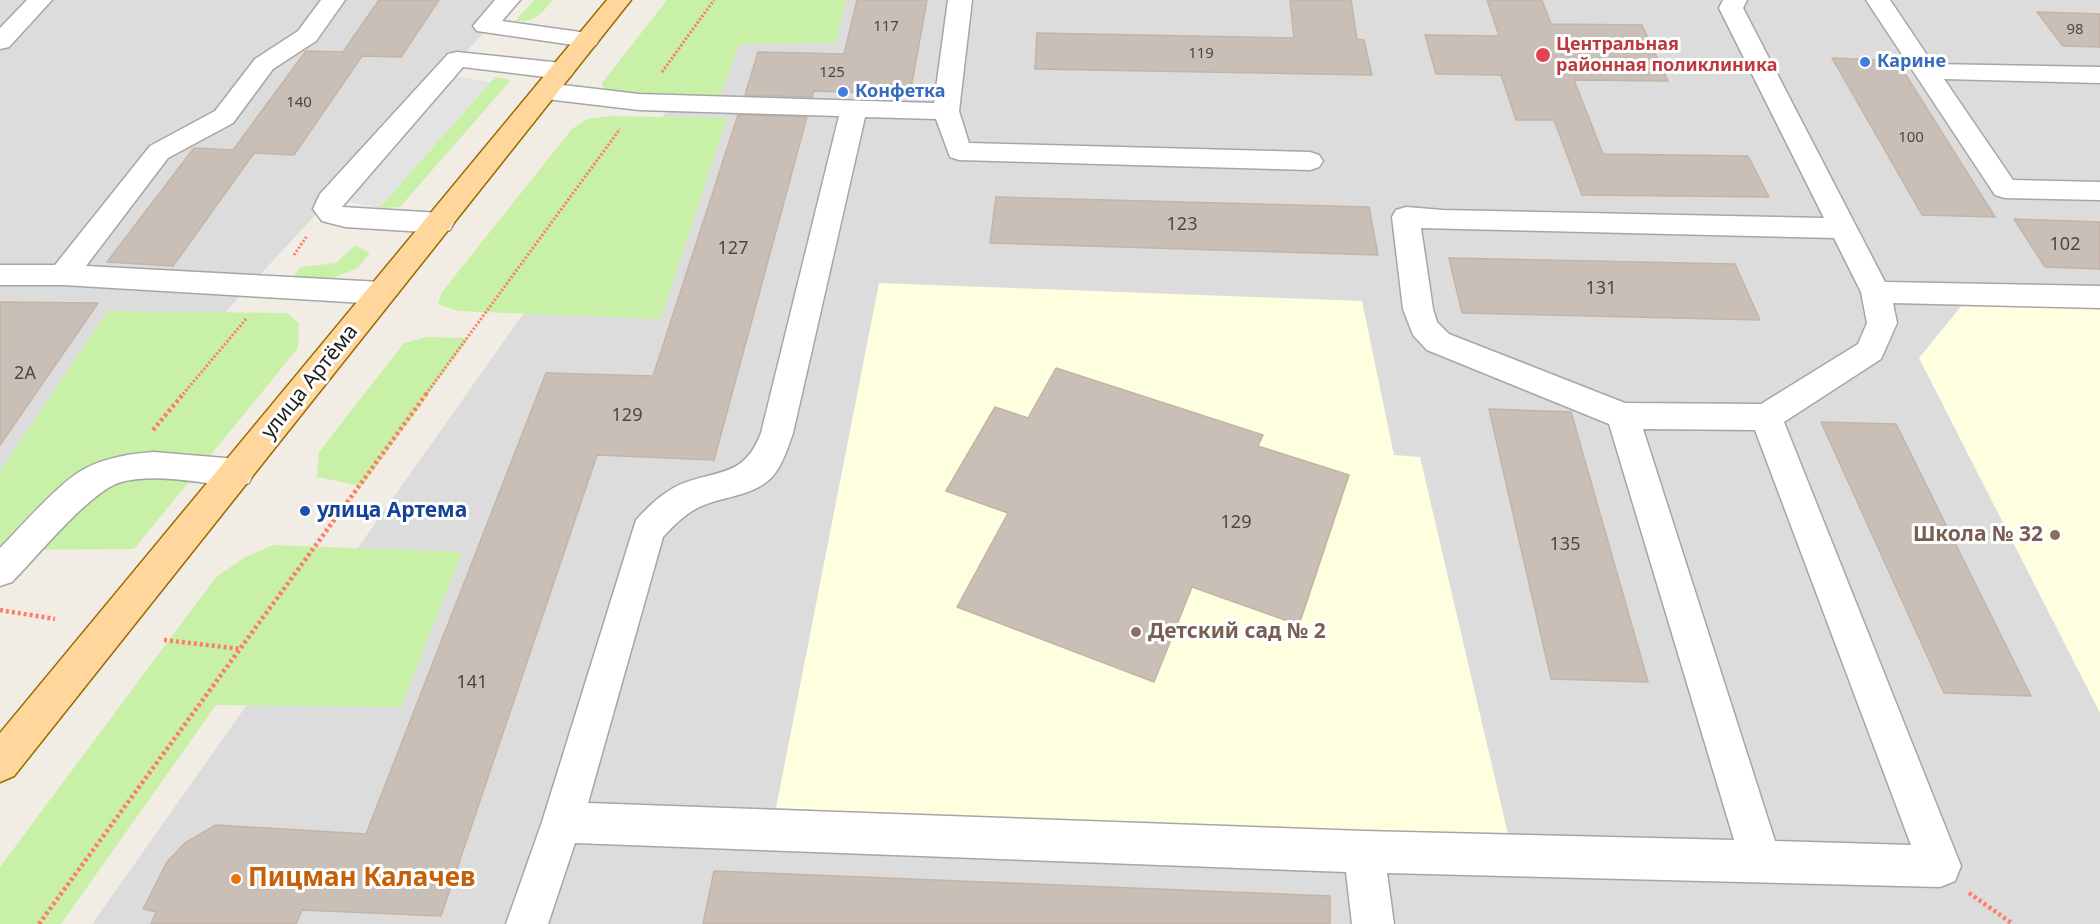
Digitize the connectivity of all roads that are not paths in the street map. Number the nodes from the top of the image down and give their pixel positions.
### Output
1 (40, 0) edge
2 (333, 0) edge
3 (508, 0) edge
4 (619, 0) edge
5 (960, 0) edge
6 (1735, 0) edge
7 (1878, 0) edge
8 (587, 39) junction
9 (0, 42) edge
10 (1925, 71) junction
11 (2100, 75) edge
12 (554, 81) junction
13 (854, 108) junction
14 (946, 111) junction
15 (1310, 161) dead end
16 (2100, 191) edge
17 (440, 223) junction
18 (1842, 228) junction
19 (0, 275) edge
20 (63, 275) junction
21 (1876, 292) junction
22 (381, 293) junction
23 (2100, 297) edge
24 (1623, 416) junction
25 (1766, 417) junction
26 (237, 473) junction
27 (0, 571) edge
28 (0, 763) edge
29 (562, 822) junction
30 (1364, 852) junction
31 (1761, 862) junction
32 (527, 924) edge
33 (1373, 924) edge

1 - 9 lane
2 - 20 lane
3 - 8 lane
4 - 8 main road, улица Артёма
5 - 14 lane
6 - 18 lane
7 - 10 lane
8 - 12 main road, улица Артёма
10 - 11 lane
10 - 16 lane
12 - 13 lane
12 - 17 main road, улица Артёма
12 - 17 lane
13 - 14 lane
13 - 29 lane
14 - 15 lane
17 - 22 main road, улица Артёма
18 - 21 lane
18 - 24 lane
19 - 20 lane
20 - 22 lane
21 - 23 lane
21 - 25 lane
22 - 26 main road, улица Артёма
24 - 25 lane
24 - 31 lane
25 - 31 lane
26 - 27 lane
26 - 28 main road, улица Артёма
29 - 30 lane
29 - 32 lane
30 - 31 lane
30 - 33 lane

